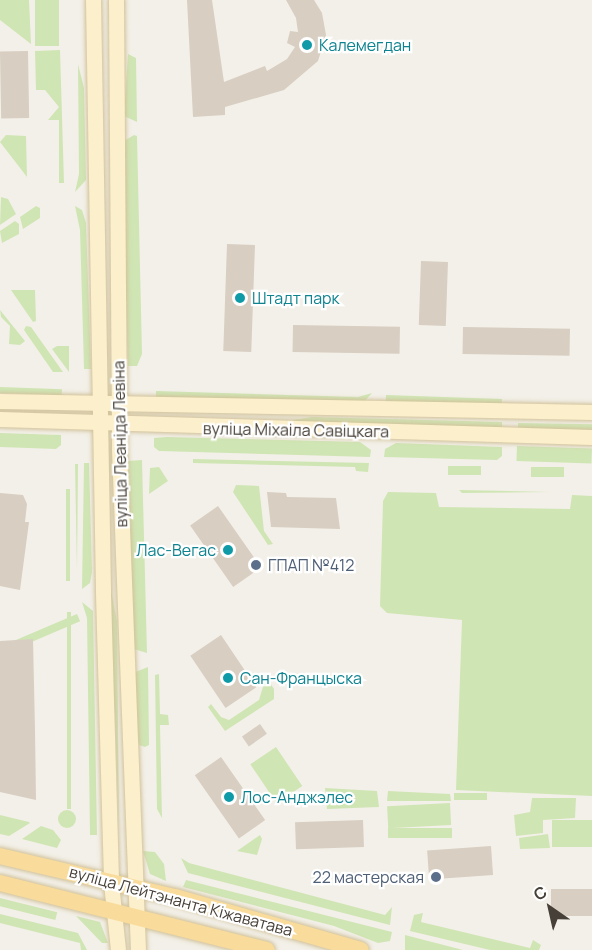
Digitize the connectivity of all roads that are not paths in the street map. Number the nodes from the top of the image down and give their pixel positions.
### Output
1 (93, 0) edge
2 (116, 0) edge
3 (0, 401) edge
4 (100, 404) junction
5 (118, 404) junction
6 (592, 412) edge
7 (0, 419) edge
8 (99, 424) junction
9 (119, 425) junction
10 (592, 437) edge
11 (0, 856) edge
12 (111, 882) junction
13 (0, 883) edge
14 (134, 888) junction
15 (114, 909) junction
16 (136, 915) junction
17 (118, 950) edge
18 (138, 950) edge
19 (267, 950) edge
20 (361, 950) edge

1 - 4 main road, вуліца Леаніда Левіна
2 - 5 main road, вуліца Леаніда Левіна
3 - 4 main road, вуліца Міхаіла Савіцкага
4 - 5 main road, вуліца Міхаіла Савіцкага
4 - 8 main road, вуліца Леаніда Левіна
5 - 6 main road, вуліца Міхаіла Савіцкага
5 - 9 main road, вуліца Леаніда Левіна
7 - 8 main road, вуліца Міхаіла Савіцкага
8 - 9 main road, вуліца Міхаіла Савіцкага
8 - 12 main road, вуліца Леаніда Левіна
9 - 10 main road, вуліца Міхаіла Савіцкага
9 - 14 main road, вуліца Леаніда Левіна
11 - 12 main road, вуліца Лейтэнанта Кіжаватава
12 - 14 main road, вуліца Лейтэнанта Кіжаватава
12 - 15 main road, вуліца Леаніда Левіна
13 - 15 main road, вуліца Лейтэнанта Кіжаватава
14 - 16 main road, вуліца Леаніда Левіна
14 - 20 main road, вуліца Лейтэнанта Кіжаватава
15 - 16 main road, вуліца Лейтэнанта Кіжаватава
15 - 17 main road, вуліца Леаніда Левіна
16 - 18 main road, вуліца Леаніда Левіна
16 - 19 main road, вуліца Лейтэнанта Кіжаватава

